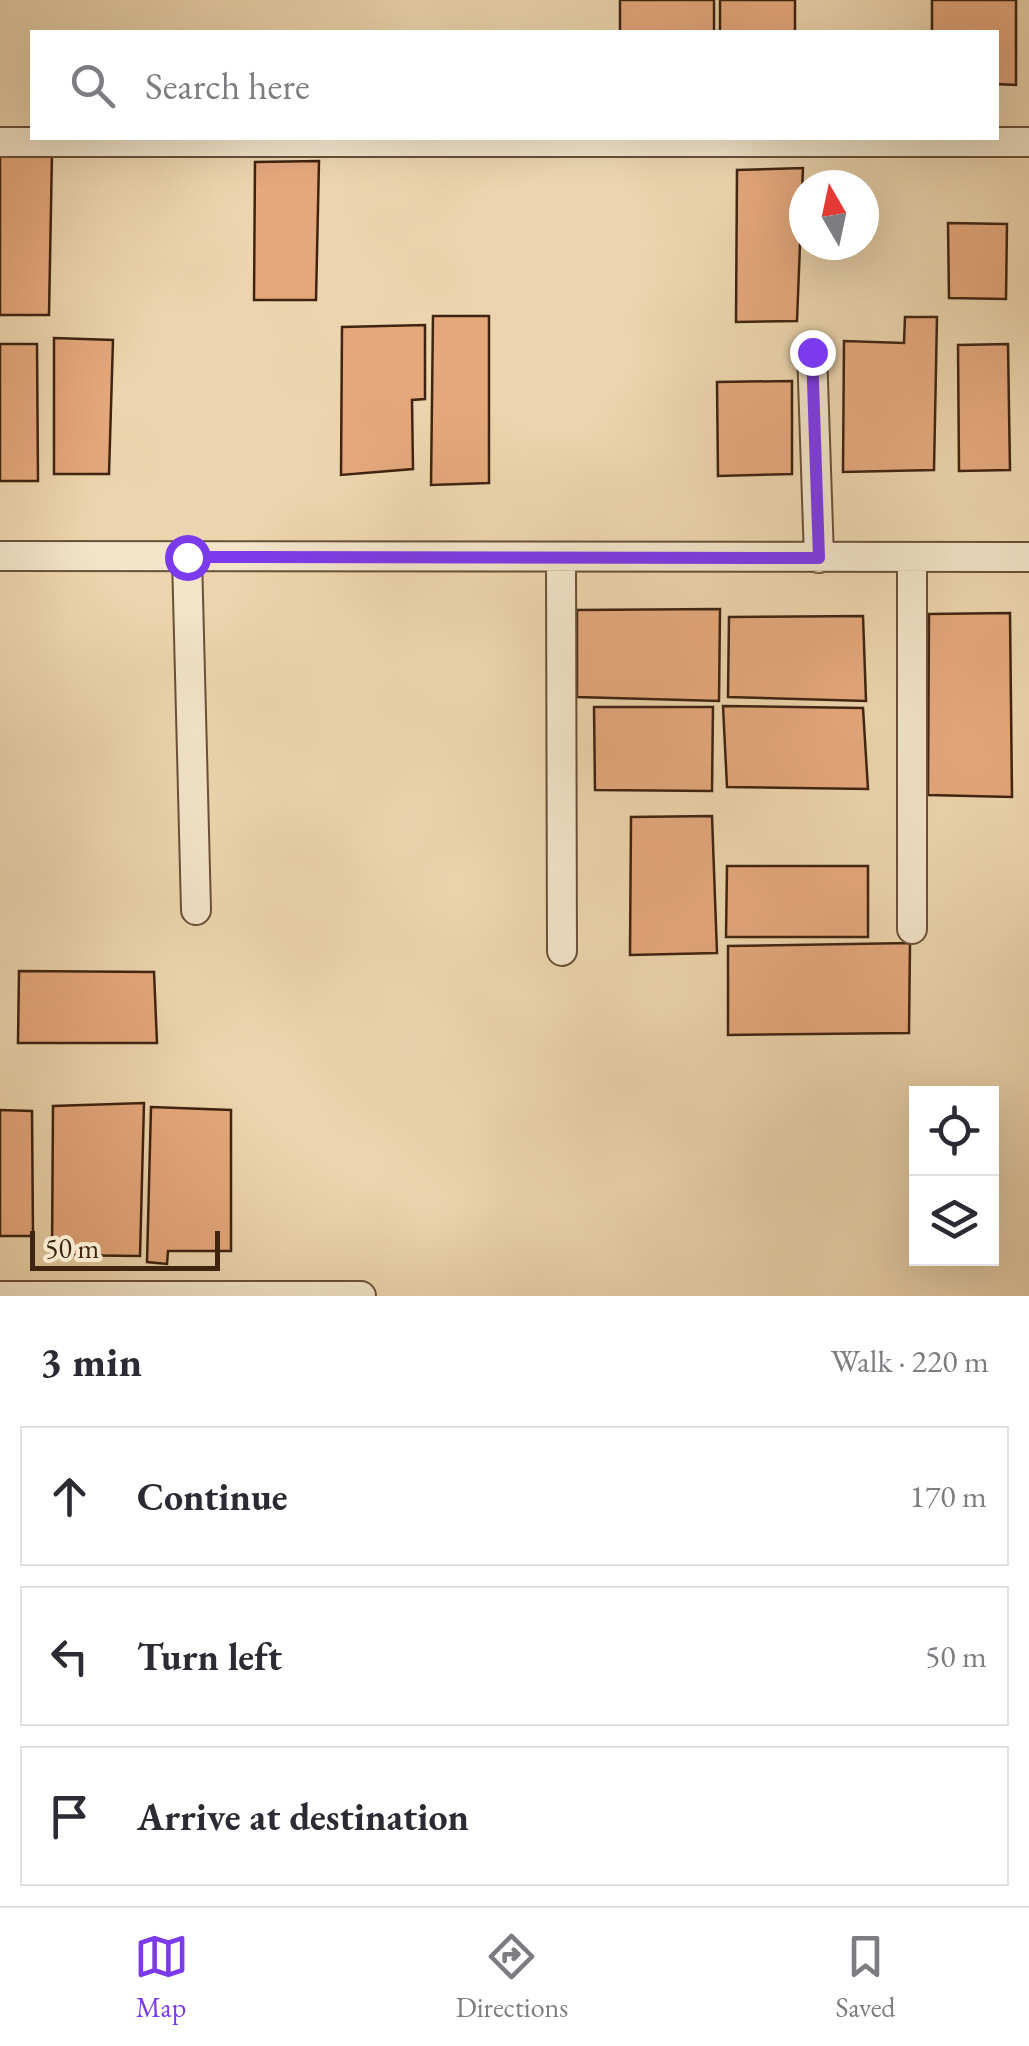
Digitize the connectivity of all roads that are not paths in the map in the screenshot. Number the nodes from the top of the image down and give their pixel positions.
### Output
1 (0, 142) edge
2 (1029, 142) edge
3 (812, 352) dead end
4 (0, 556) edge
5 (1029, 556) edge
6 (187, 557) junction
7 (912, 557) junction
8 (561, 558) junction
9 (819, 558) junction
10 (196, 910) dead end
11 (912, 929) dead end
12 (562, 950) dead end
13 (0, 1296) edge
14 (361, 1296) edge

1 - 2 street
3 - 9 street
4 - 6 street
5 - 7 street
6 - 8 street
6 - 10 street
7 - 9 street
7 - 11 street
8 - 9 street
8 - 12 street
13 - 14 street

